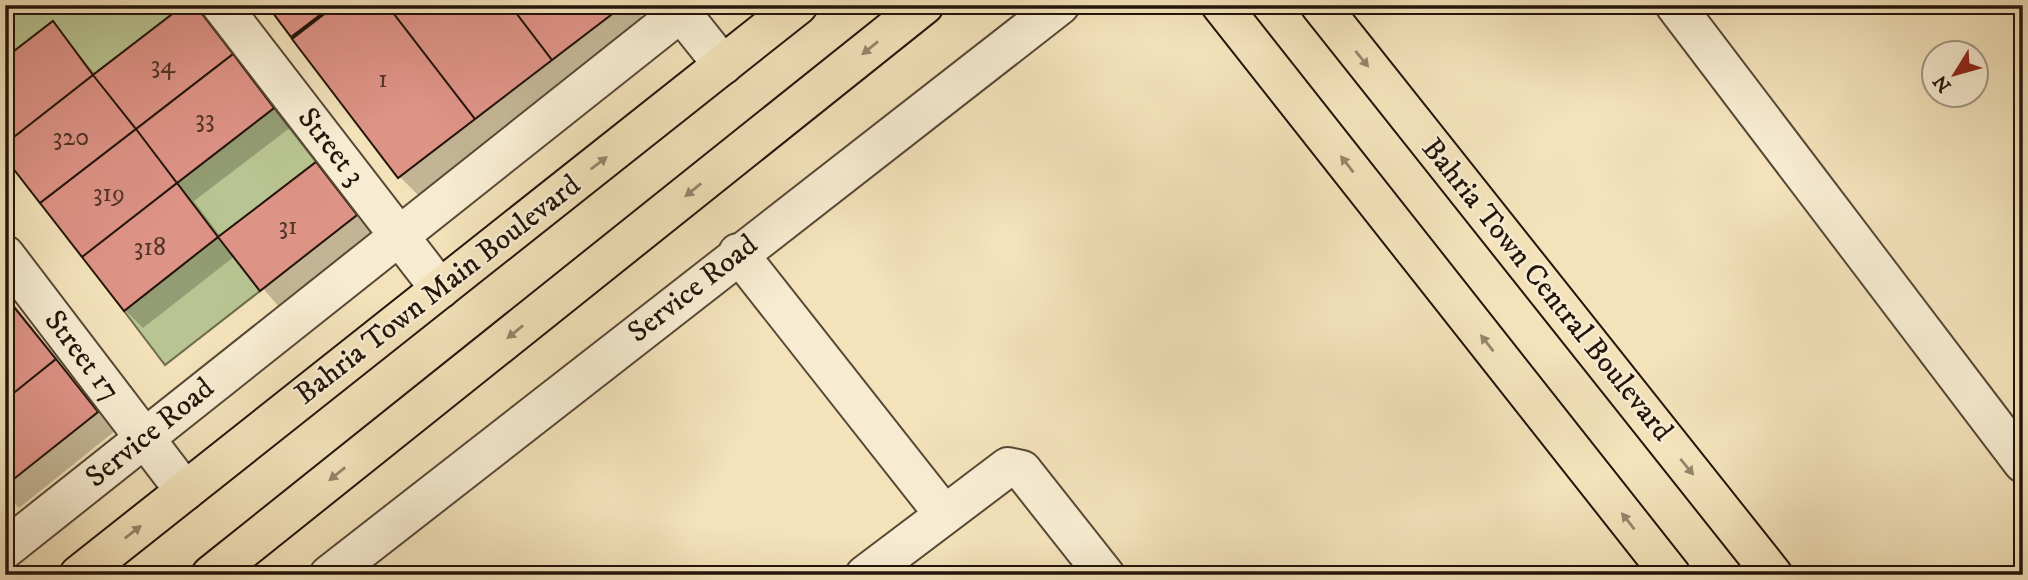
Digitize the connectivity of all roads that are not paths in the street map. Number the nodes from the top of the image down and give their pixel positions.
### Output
1 (221, 5) edge
2 (798, 5) edge
3 (924, 5) edge
4 (1060, 5) edge
5 (1221, 5) edge
6 (1243, 5) edge
7 (1320, 5) edge
8 (1675, 5) edge
9 (682, 8) edge
10 (723, 65) junction
11 (1308, 116) junction
12 (399, 235) junction
13 (738, 253) junction
14 (5, 255) edge
15 (440, 289) junction
16 (144, 438) junction
17 (2023, 463) edge
18 (185, 491) junction
19 (943, 513) junction
20 (5, 549) edge
21 (79, 575) edge
22 (211, 575) edge
23 (329, 575) edge
24 (865, 575) edge
25 (1105, 575) edge
26 (1671, 575) edge
27 (1773, 575) edge

1 - 12 street, Street 3
2 - 10 main road, Bahria Town Main Boulevard
3 -> 22 main road
4 - 13 street, Service Road
5 - 11 main road
6 - 11 main road
7 -> 27 main road, Bahria Town Central Boulevard
8 - 17 street
9 - 10 street
9 - 12 street, Service Road
15 -> 10 main road, Bahria Town Main Boulevard
26 -> 11 main road
12 - 15 street, Street 3
12 - 16 street, Service Road
13 - 19 street
13 - 23 street, Service Road
14 - 16 street, Street 17
15 - 18 main road, Bahria Town Main Boulevard
16 - 18 street, Street 17
16 - 20 street, Service Road
21 -> 18 main road, Bahria Town Main Boulevard
19 - 24 street
19 - 25 street

